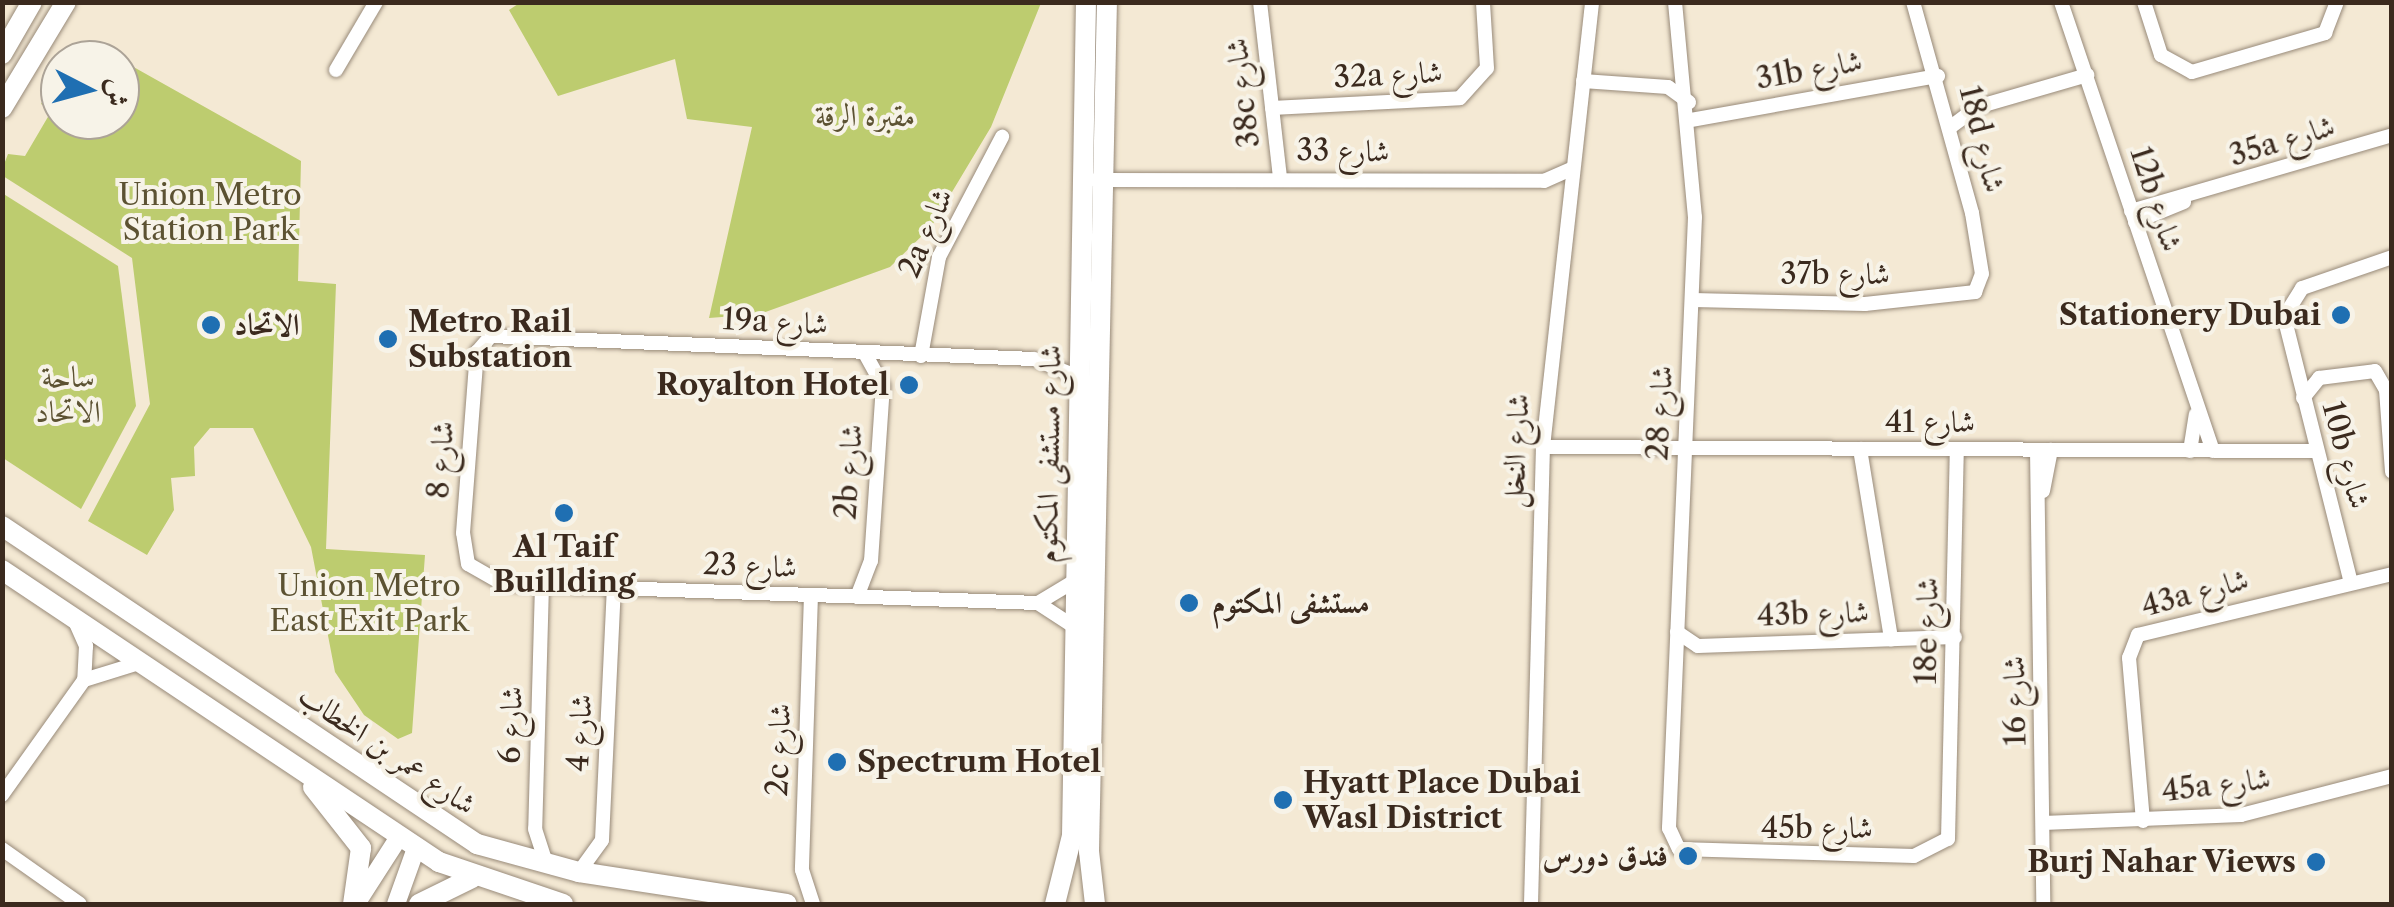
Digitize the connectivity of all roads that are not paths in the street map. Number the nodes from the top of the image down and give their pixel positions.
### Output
1 (32, 2) edge
2 (66, 2) edge
3 (376, 2) edge
4 (1086, 2) edge
5 (1108, 2) edge
6 (1483, 2) edge
7 (1592, 2) edge
8 (1675, 2) edge
9 (1914, 2) edge
10 (2061, 2) edge
11 (2144, 2) edge
12 (2337, 2) edge
13 (1260, 3) edge
14 (2, 54) edge
15 (1684, 62) junction
16 (336, 70) dead end
17 (2087, 75) junction
18 (1938, 76) junction
19 (1583, 81) junction
20 (1659, 86) junction
21 (1688, 102) junction
22 (2, 108) edge
23 (1272, 108) junction
24 (1690, 120) junction
25 (1952, 126) junction
26 (2392, 135) edge
27 (1002, 137) dead end
28 (1570, 168) junction
29 (1077, 173) junction
30 (1099, 174) junction
31 (1280, 178) junction
32 (1544, 181) junction
33 (1567, 200) junction
34 (2133, 217) junction
35 (2392, 257) edge
36 (1974, 292) joint
37 (1693, 300) junction
38 (866, 355) junction
39 (921, 356) junction
40 (476, 359) joint
41 (2295, 369) junction
42 (1080, 378) junction
43 (2319, 378) junction
44 (2304, 398) junction
45 (2196, 414) junction
46 (1543, 447) junction
47 (1685, 448) junction
48 (1860, 448) junction
49 (1957, 449) junction
50 (2044, 450) junction
51 (2190, 451) junction
52 (2213, 451) junction
53 (2317, 451) junction
54 (2392, 472) edge
55 (2, 526) edge
56 (468, 564) joint
57 (2, 570) edge
58 (2392, 574) edge
59 (1078, 578) junction
60 (2352, 584) junction
61 (542, 586) junction
62 (614, 588) junction
63 (811, 595) junction
64 (857, 597) junction
65 (1038, 603) junction
66 (71, 615) junction
67 (1076, 628) junction
68 (1678, 632) junction
69 (1955, 638) junction
70 (1891, 639) junction
71 (141, 662) junction
72 (84, 680) junction
73 (305, 772) junction
74 (2392, 776) edge
75 (2, 794) edge
76 (410, 805) junction
77 (1953, 813) joint
78 (430, 819) junction
79 (2143, 821) junction
80 (2043, 823) junction
81 (1669, 828) joint
82 (408, 843) junction
83 (2, 848) edge
84 (547, 865) junction
85 (579, 872) junction
86 (472, 878) junction
87 (73, 902) edge
88 (354, 904) edge
89 (396, 904) edge
90 (419, 904) edge
91 (563, 904) edge
92 (787, 904) edge
93 (813, 904) edge
94 (1054, 904) edge
95 (1096, 904) edge
96 (1531, 904) edge
97 (2044, 904) edge

1 - 14 main road
2 - 22 main road
3 - 16 street
4 - 29 main road, شارع مستشفى المكتوم
5 - 30 main road, شارع مستشفى المكتوم
6 - 23 street, 32a شارع
7 - 19 street, شارع النخل
8 - 15 street, شارع 28
9 - 18 street, 18d شارع
10 - 17 street, 12b شارع
11 - 12 street
13 - 23 street, 38c شارع
15 - 20 street
15 - 21 street, شارع 28
17 - 25 street
17 - 34 street, 12b شارع
18 - 24 street, 31b شارع
18 - 25 street, 18d شارع
19 - 20 street
19 - 28 street, شارع النخل
20 - 21 street
21 - 24 street, شارع 28
23 - 31 street, 38c شارع
24 - 37 street, شارع 28
25 - 36 street, 18d شارع
26 - 34 street, 35a شارع
27 - 39 street, 2a شارع
28 - 32 street, شارع 33
28 - 33 street, شارع النخل
29 - 30 street, شارع 33
29 - 42 main road, شارع مستشفى المكتوم
30 - 31 street, شارع 33
30 - 95 main road, شارع مستشفى المكتوم
31 - 32 street, شارع 33
32 - 33 street
33 - 46 street, شارع النخل
34 - 45 street, 12b شارع
35 - 41 street, 10b شارع
36 - 37 street, 37b شارع
37 - 47 street, شارع 28
38 - 39 street, 19a شارع
38 - 40 street, 19a شارع
38 - 64 street, 2b شارع
39 - 42 street, 19a شارع
40 - 56 street, شارع 8
41 - 43 street
41 - 44 street, 10b شارع
42 - 59 main road, شارع مستشفى المكتوم
43 - 44 street
43 - 54 street
44 - 53 street, 10b شارع
45 - 51 street, 12b شارع
45 - 52 street, 12b شارع
46 - 47 street, شارع 41
46 - 96 street, شارع النخل
47 - 48 street, شارع 41
47 - 68 street, شارع 28
48 - 49 street, شارع 41
48 - 70 street
49 - 50 street, شارع 41
49 - 69 street, 18e شارع
50 - 51 street, شارع 41
50 - 80 street, شارع 16
51 - 52 street, شارع 41
52 - 53 street, شارع 41
53 - 60 street, 10b شارع
55 - 76 main road, شارع عمر بن الخطاب
56 - 61 street, شارع 23
57 - 66 main road
58 - 60 street, 43a شارع
59 - 65 street
59 - 67 main road, شارع مستشفى المكتوم
60 - 79 street, 43a شارع
61 - 62 street, شارع 23
61 - 84 street, شارع 6
62 - 63 street, شارع 23
62 - 85 street, شارع 4
63 - 64 street, شارع 23
63 - 93 street, 2c شارع
64 - 65 street, شارع 23
65 - 67 street
66 - 71 main road
66 - 72 street
67 - 94 main road, شارع مستشفى المكتوم
68 - 70 street, 43b شارع
68 - 81 street, شارع 28
69 - 70 street, 43b شارع
69 - 77 street, 18e شارع
71 - 72 street
71 - 73 main road
72 - 75 street
73 - 82 main road
73 - 88 main road
74 - 79 street, 45a شارع
76 - 78 main road, شارع عمر بن الخطاب
76 - 82 main road
77 - 81 street, 45b شارع
78 - 82 main road
78 - 84 main road, شارع عمر بن الخطاب
79 - 80 street, 45a شارع
80 - 97 street, شارع 16
82 - 86 main road
82 - 88 street
82 - 89 street
83 - 87 street
84 - 85 main road, شارع عمر بن الخطاب
85 - 92 main road, شارع عمر بن الخطاب
86 - 90 main road
86 - 91 main road

